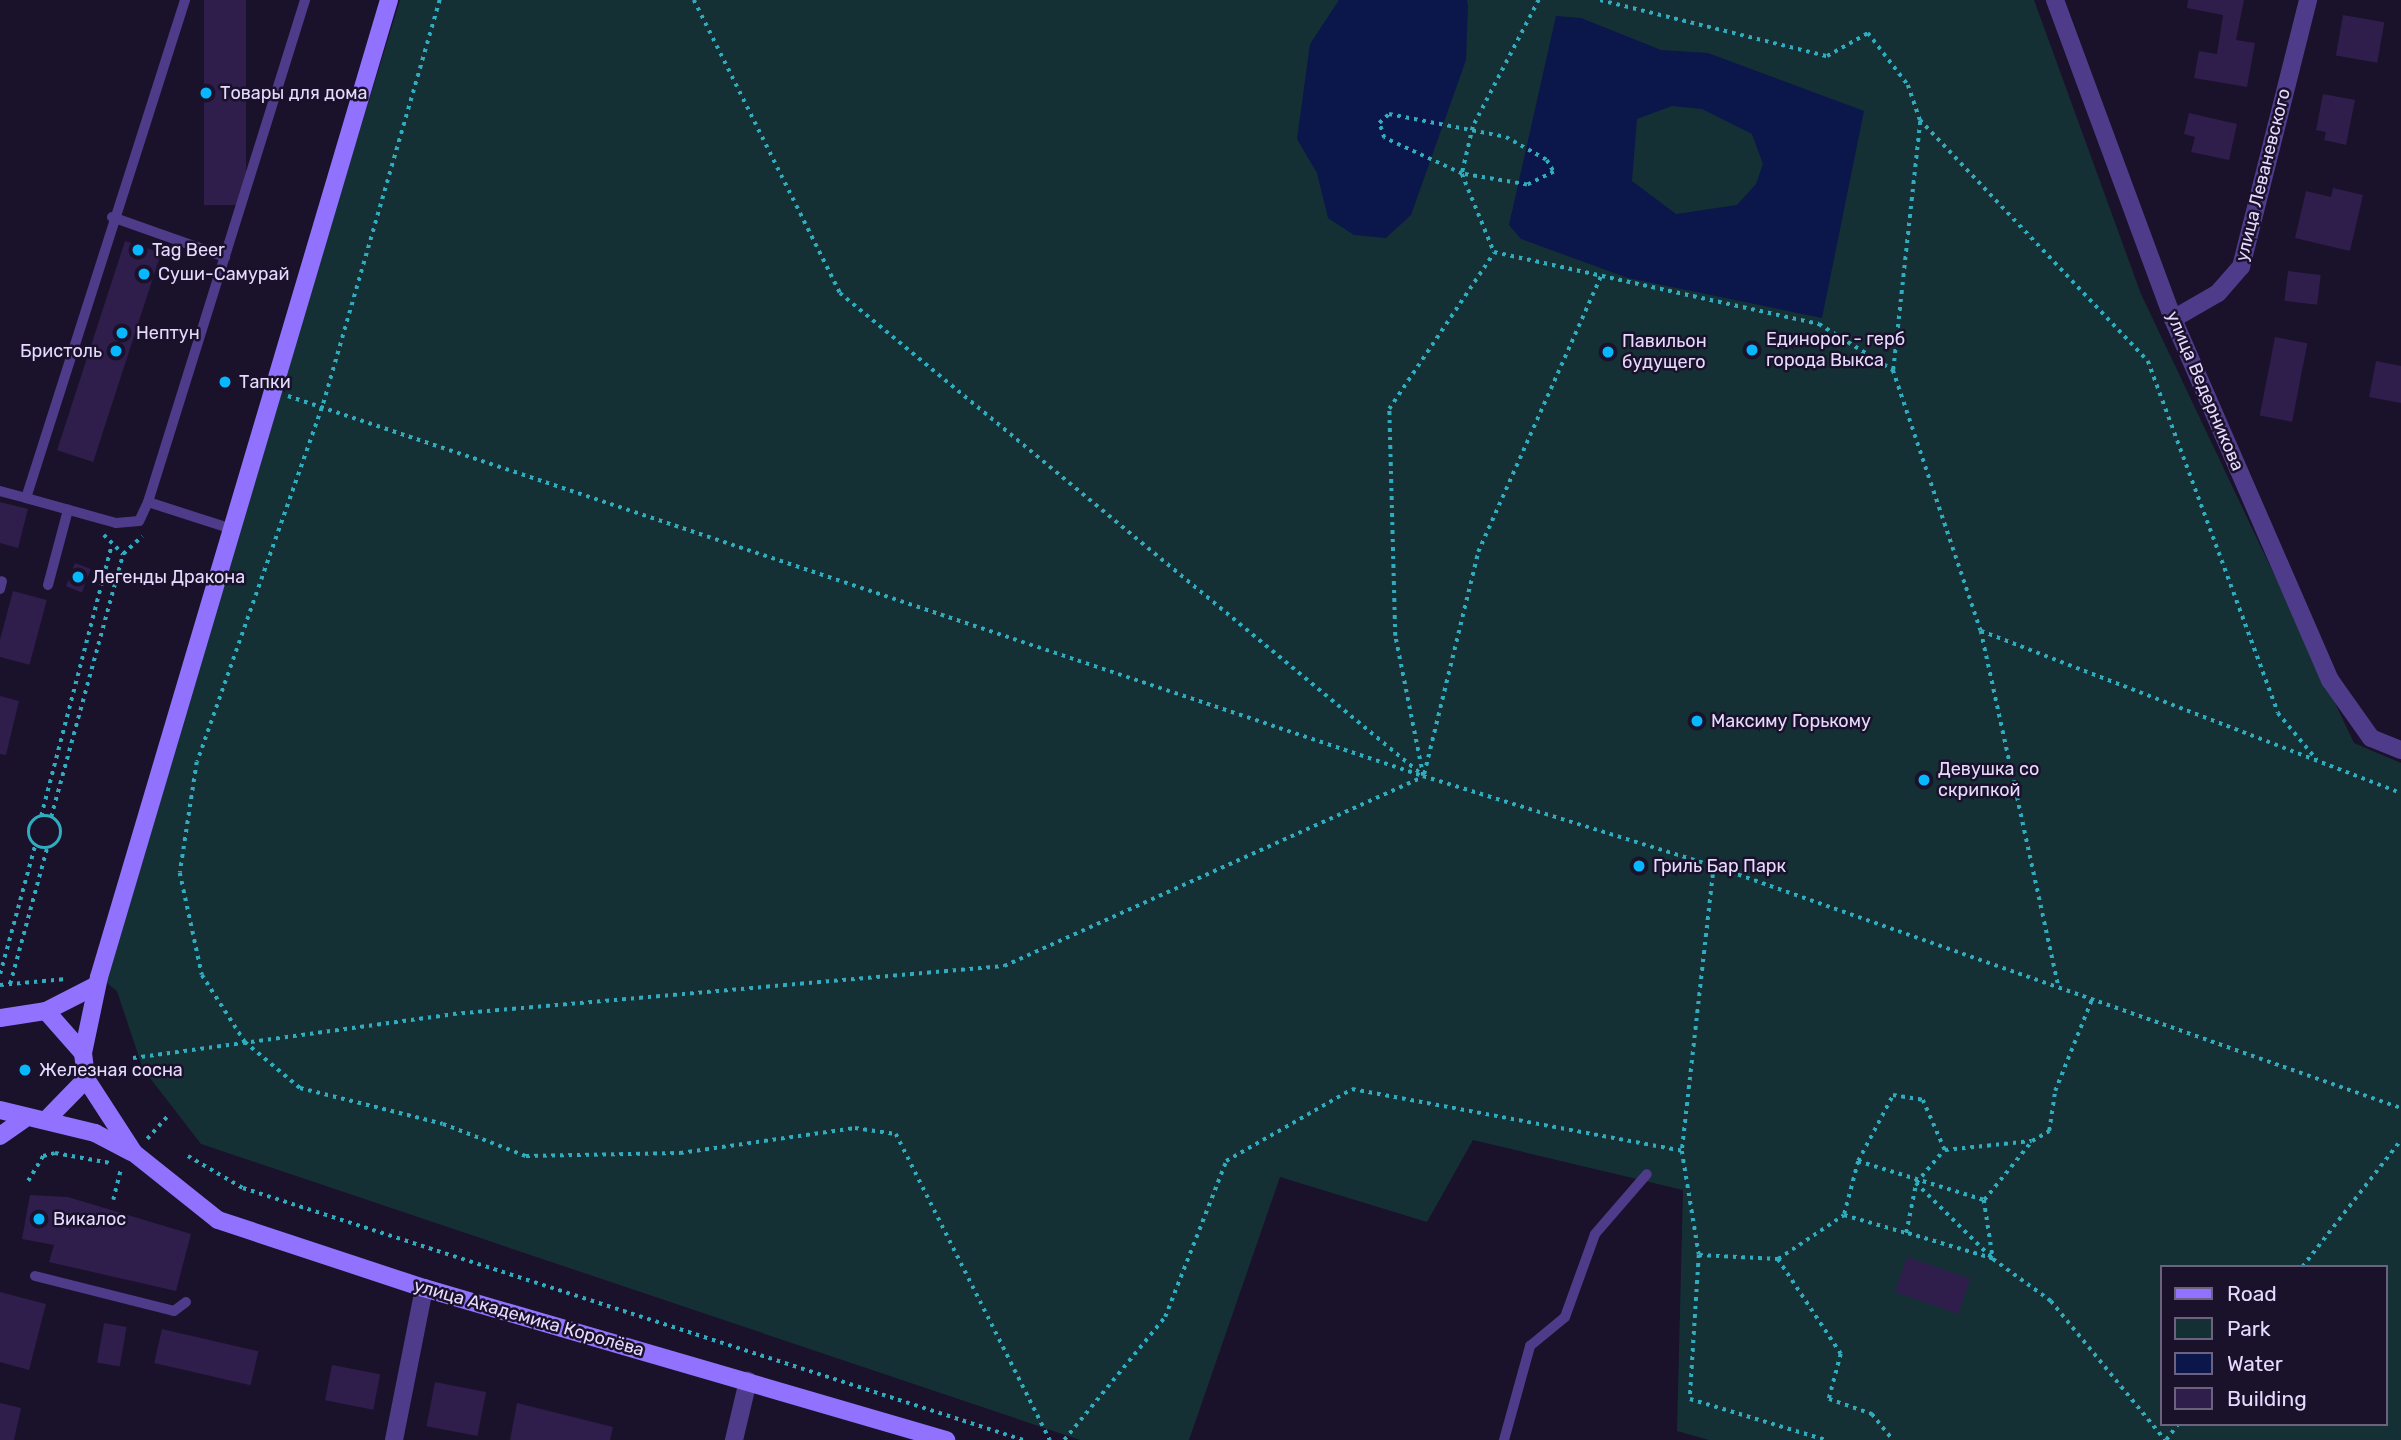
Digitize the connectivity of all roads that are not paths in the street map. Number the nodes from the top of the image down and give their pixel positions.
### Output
1 (185, 0) edge
2 (305, 0) edge
3 (389, 0) edge
4 (2055, 0) edge
5 (2308, 0) edge
6 (112, 217) junction
7 (225, 257) junction
8 (2173, 319) junction
9 (0, 491) edge
10 (26, 498) junction
11 (148, 502) junction
12 (68, 510) junction
13 (232, 529) junction
14 (48, 584) dead end
15 (2401, 750) edge
16 (97, 985) junction
17 (46, 1011) junction
18 (0, 1018) edge
19 (83, 1053) junction
20 (86, 1079) junction
21 (0, 1110) edge
22 (48, 1118) junction
23 (23, 1120) junction
24 (0, 1136) edge
25 (139, 1148) junction
26 (1647, 1174) dead end
27 (34, 1276) dead end
28 (424, 1288) junction
29 (186, 1302) dead end
30 (748, 1381) junction
31 (394, 1440) edge
32 (734, 1440) edge
33 (946, 1440) edge
34 (1504, 1440) edge

1 - 6 lane
2 - 7 lane
3 - 13 street
4 - 8 street, улица Ведерникова
5 - 8 street, улица Леваневского
6 - 7 lane
6 - 10 lane
7 - 11 lane
8 - 15 street, улица Ведерникова
9 - 10 lane
10 - 12 lane
11 - 12 lane
11 - 13 lane
12 - 14 lane
13 - 16 street
16 - 17 street
16 - 19 street
17 - 18 street
17 - 19 street
19 - 20 street
20 - 22 street
20 - 25 street
21 - 23 street
22 - 23 street
22 - 25 street
23 - 24 street
25 - 28 street, улица Академика Королёва
26 - 34 lane
27 - 29 lane
28 - 30 street, улица Академика Королёва
28 - 31 street
30 - 32 street
30 - 33 street, улица Академика Королёва

